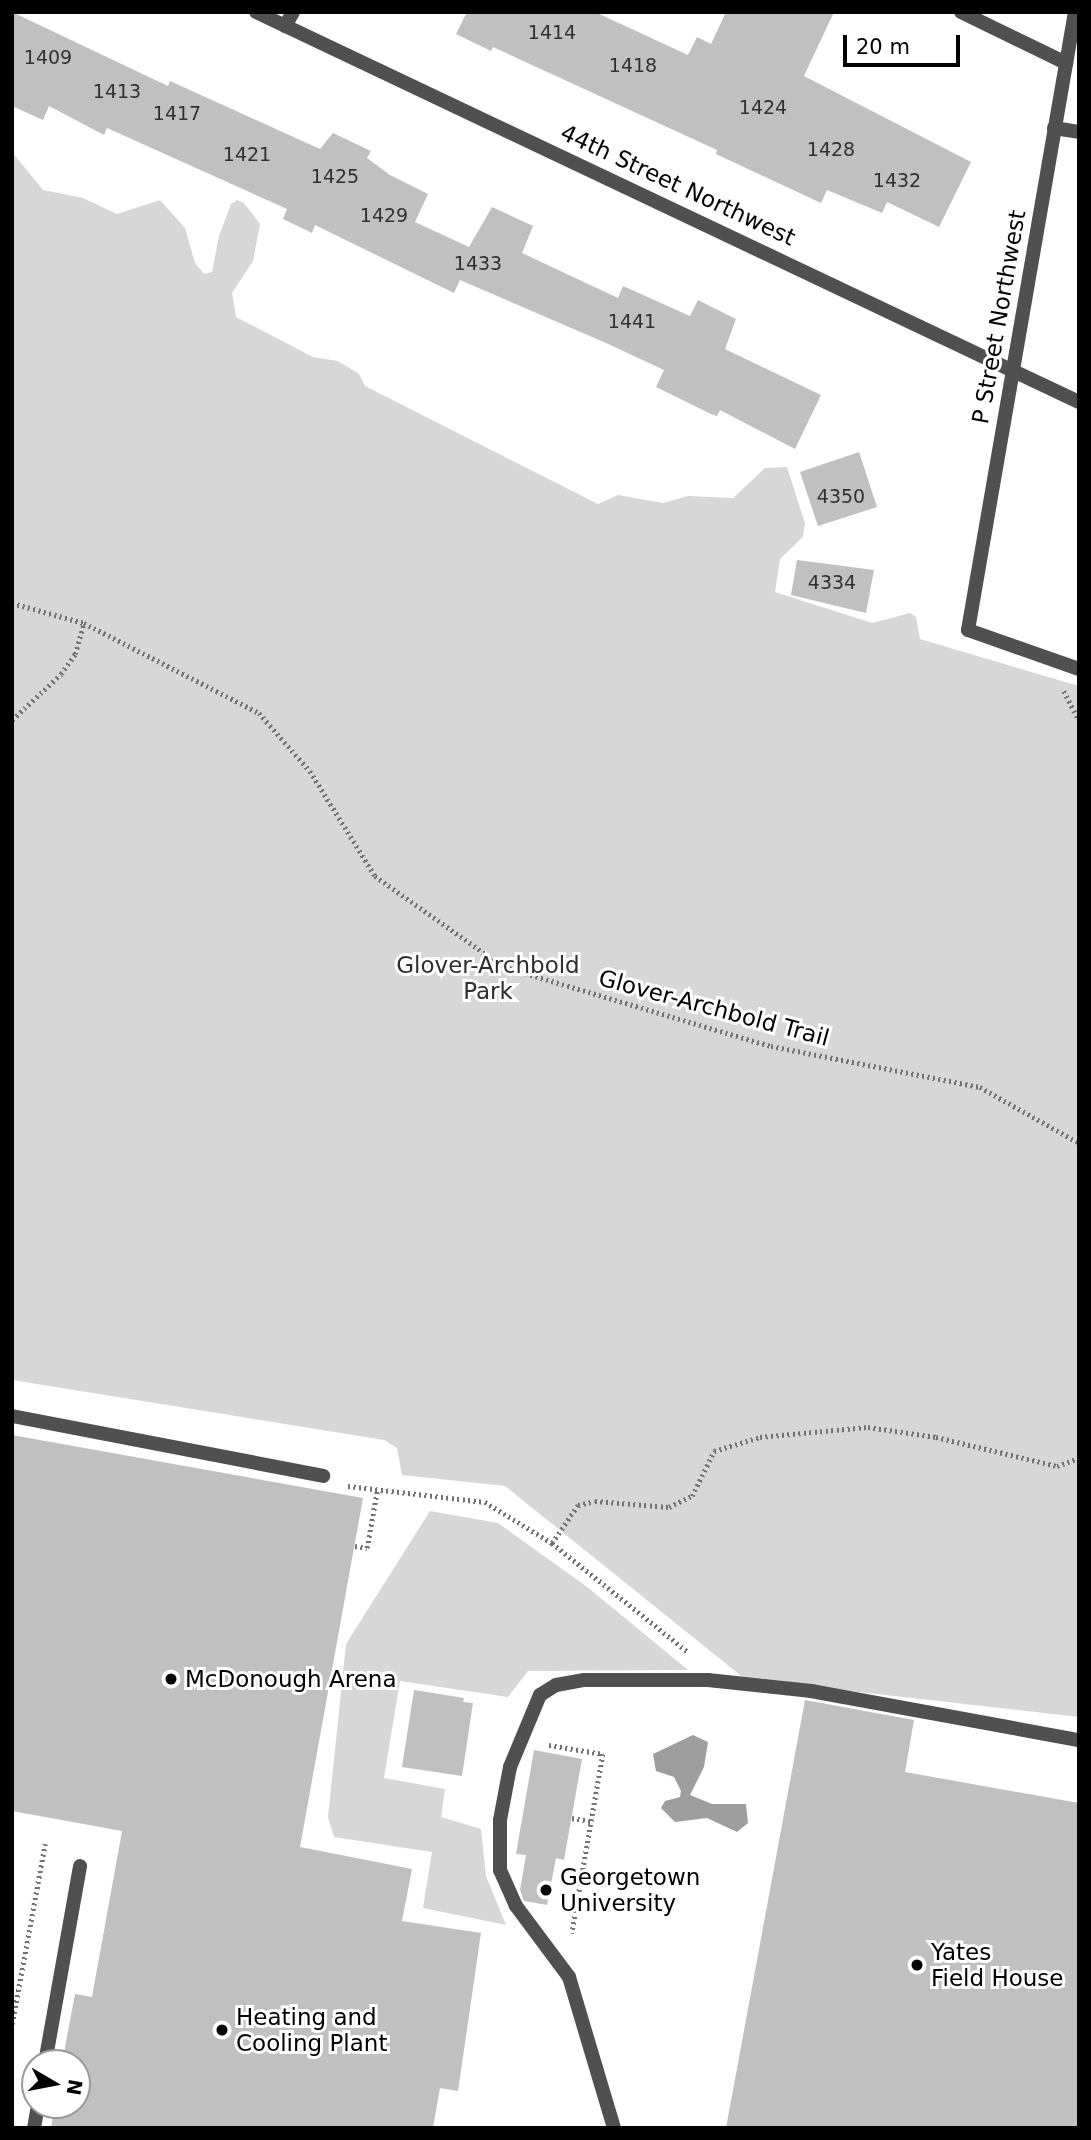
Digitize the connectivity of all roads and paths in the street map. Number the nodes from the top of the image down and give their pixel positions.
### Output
1 (256, 12) edge
2 (293, 12) edge
3 (961, 12) edge
4 (1075, 12) edge
5 (285, 26) junction
6 (1066, 62) junction
7 (1054, 128) junction
8 (1079, 132) edge
9 (1012, 371) junction
10 (1079, 402) edge
11 (12, 603) edge
12 (84, 623) junction
13 (1079, 669) edge
14 (1063, 696) dead end
15 (12, 720) edge
16 (1079, 720) edge
17 (1079, 1143) edge
18 (12, 1416) edge
19 (1079, 1458) edge
20 (323, 1476) dead end
21 (342, 1485) dead end
22 (377, 1491) junction
23 (552, 1543) junction
24 (355, 1546) dead end
25 (698, 1659) dead end
26 (1079, 1740) edge
27 (544, 1744) dead end
28 (572, 1818) dead end
29 (591, 1821) junction
30 (45, 1844) dead end
31 (80, 1867) dead end
32 (565, 1972) junction
33 (12, 2024) edge
34 (48, 2049) edge
35 (614, 2128) edge

1 - 5 street, 44th Street Northwest
2 - 5 street
3 - 6 street
4 - 6 street, P Street Northwest
5 - 9 street, 44th Street Northwest
6 - 7 street, P Street Northwest
7 - 8 street
7 - 9 street, P Street Northwest
9 - 10 street, 44th Street Northwest
9 - 13 street, P Street Northwest
11 - 12 path, Glover-Archbold Trail
12 - 15 path
12 - 17 path, Glover-Archbold Trail
14 - 16 path
18 - 20 street
19 - 23 path
21 - 22 path
22 - 23 path
22 - 24 path
23 - 25 path
26 - 32 street
27 - 29 path
28 - 29 path
29 - 32 path
30 - 33 path
31 - 34 street
32 - 35 street

